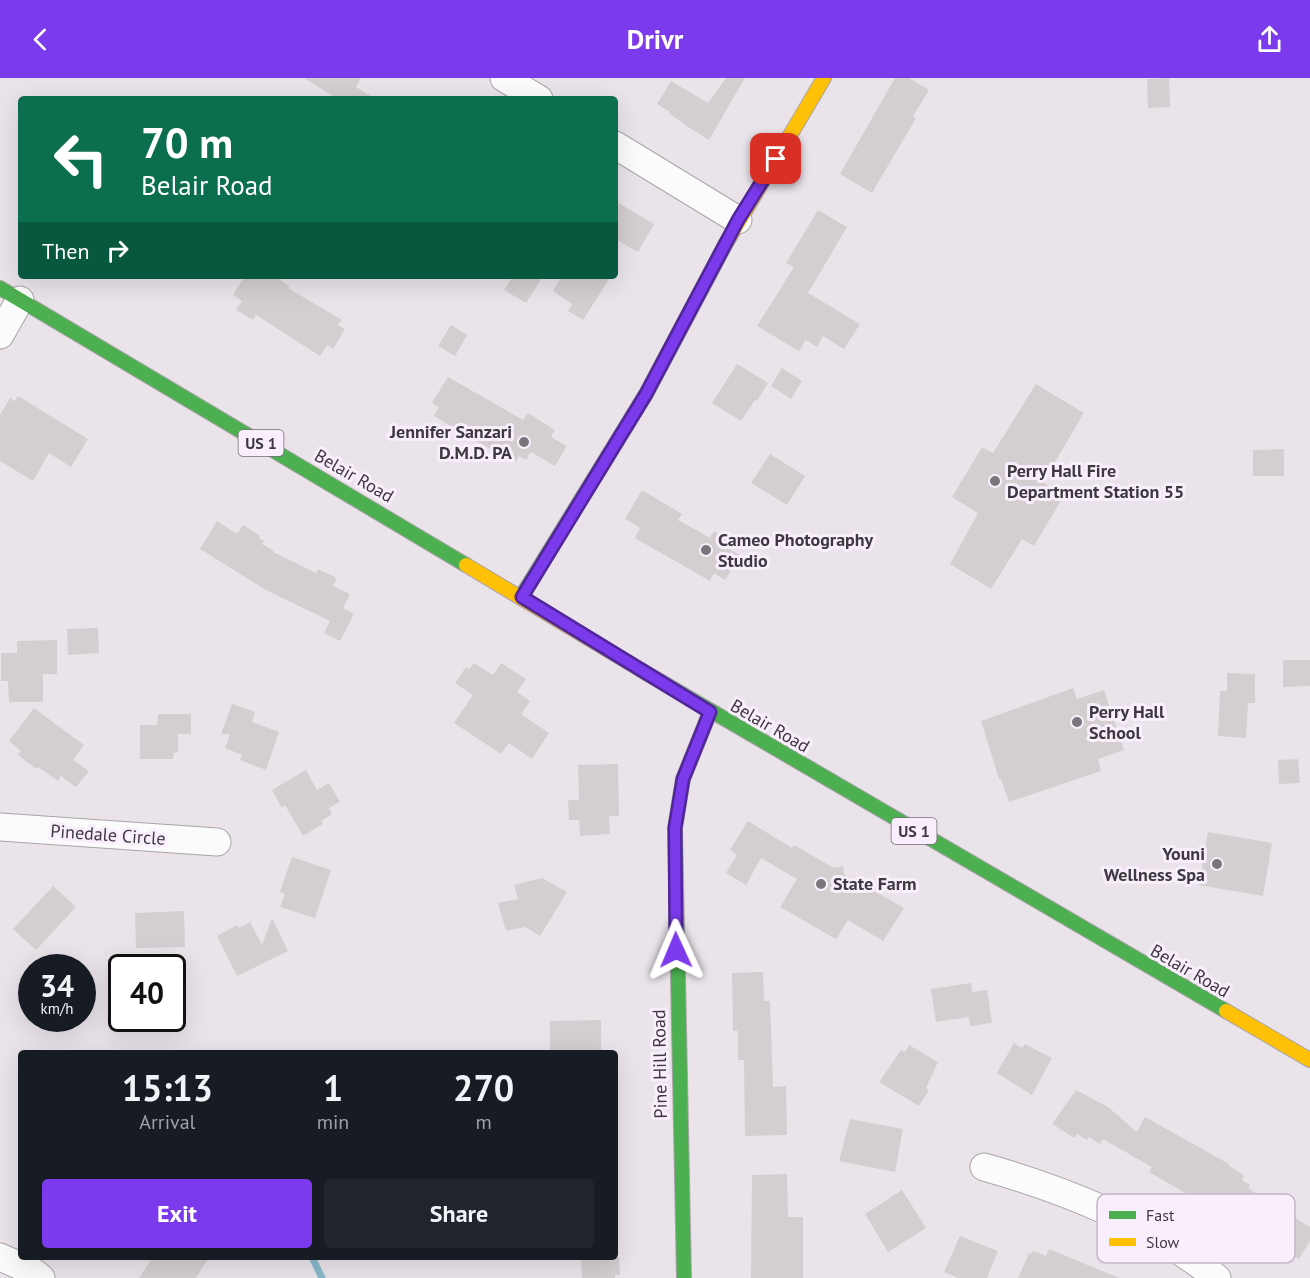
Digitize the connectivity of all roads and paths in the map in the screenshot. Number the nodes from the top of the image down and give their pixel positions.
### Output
1 (504, 78) edge
2 (824, 78) edge
3 (534, 96) edge
4 (618, 147) edge
5 (738, 220) junction
6 (10, 294) edge
7 (0, 335) edge
8 (522, 597) junction
9 (710, 712) junction
10 (0, 827) edge
11 (217, 842) dead end
12 (1310, 1060) edge
13 (984, 1167) dead end
14 (1097, 1206) edge
15 (0, 1257) edge
16 (1196, 1263) edge
17 (41, 1278) edge
18 (684, 1278) edge
19 (1217, 1278) edge

1 - 3 street
2 - 5 main road
4 - 5 street
5 - 8 main road
6 - 7 street
6 - 8 main road, Belair Road / US 1
8 - 9 main road, Belair Road / US 1
9 - 12 main road, Belair Road / US 1
9 - 18 main road, Pine Hill Road
10 - 11 street, Pinedale Circle
13 - 14 street
15 - 17 street
16 - 19 street

